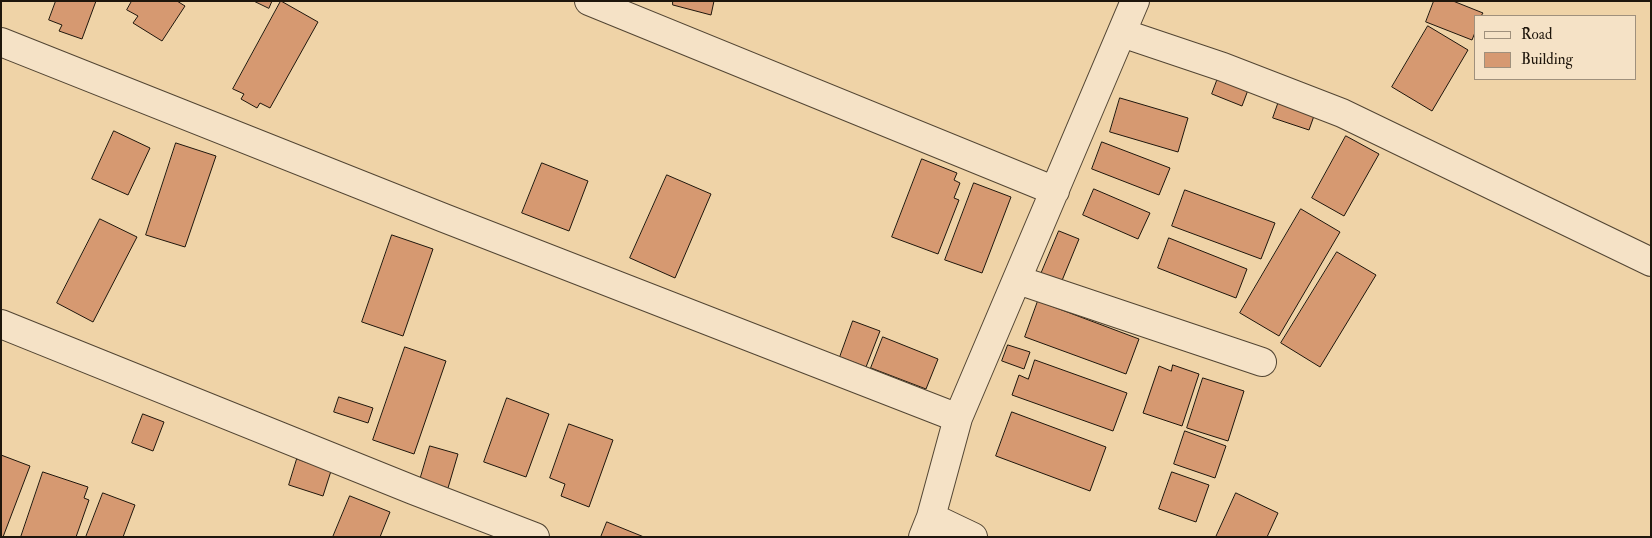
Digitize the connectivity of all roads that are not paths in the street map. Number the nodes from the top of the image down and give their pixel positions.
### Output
1 (589, 1) edge
2 (1135, 1) edge
3 (1122, 33) junction
4 (1, 42) edge
5 (1055, 191) junction
6 (1651, 262) edge
7 (1018, 280) junction
8 (1, 324) edge
9 (1262, 362) dead end
10 (958, 418) junction
11 (927, 527) edge
12 (535, 537) edge
13 (973, 537) edge

1 - 5 street
2 - 3 street
3 - 5 street
3 - 6 street
4 - 10 street
5 - 7 street
7 - 9 street
7 - 10 street
8 - 12 street
10 - 11 street
11 - 13 street

